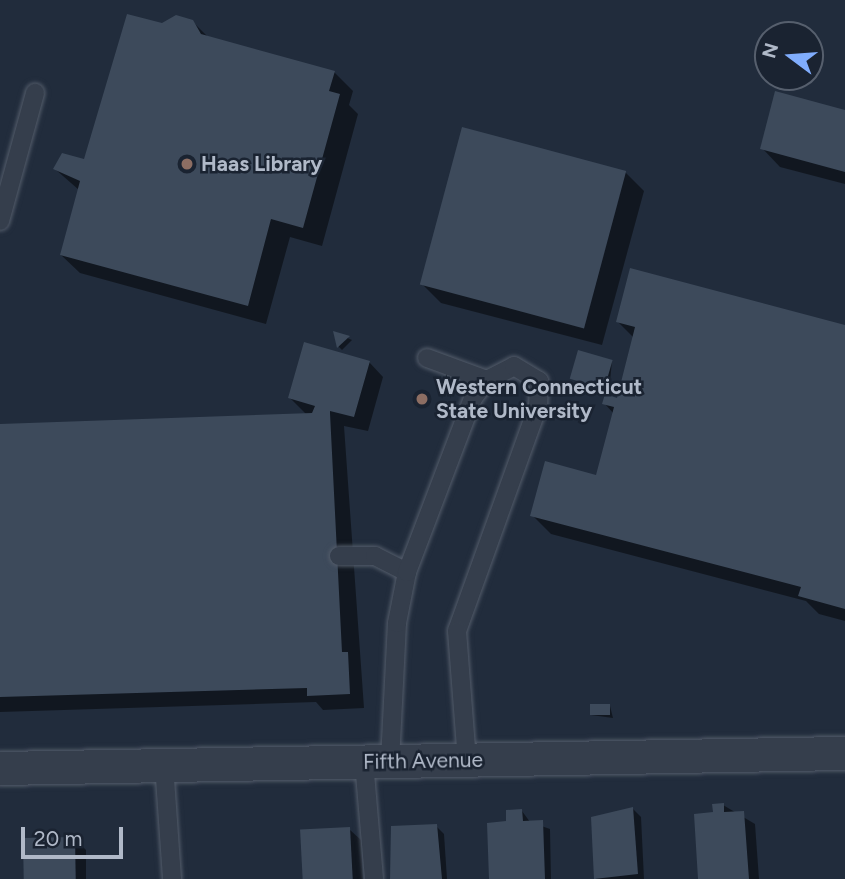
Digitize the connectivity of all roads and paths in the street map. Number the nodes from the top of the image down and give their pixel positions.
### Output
1 (34, 93) dead end
2 (0, 221) edge
3 (427, 358) dead end
4 (487, 380) junction
5 (339, 556) dead end
6 (407, 572) junction
7 (845, 753) edge
8 (467, 760) junction
9 (377, 762) junction
10 (164, 764) junction
11 (0, 768) edge
12 (172, 879) edge
13 (374, 879) edge

1 - 2 lane
3 - 4 lane
4 - 6 lane
4 - 8 lane
5 - 6 lane
6 - 9 lane
7 - 8 street, Fifth Avenue
8 - 9 street, Fifth Avenue
9 - 10 street, Fifth Avenue
9 - 13 lane
10 - 11 street, Fifth Avenue
10 - 12 lane

